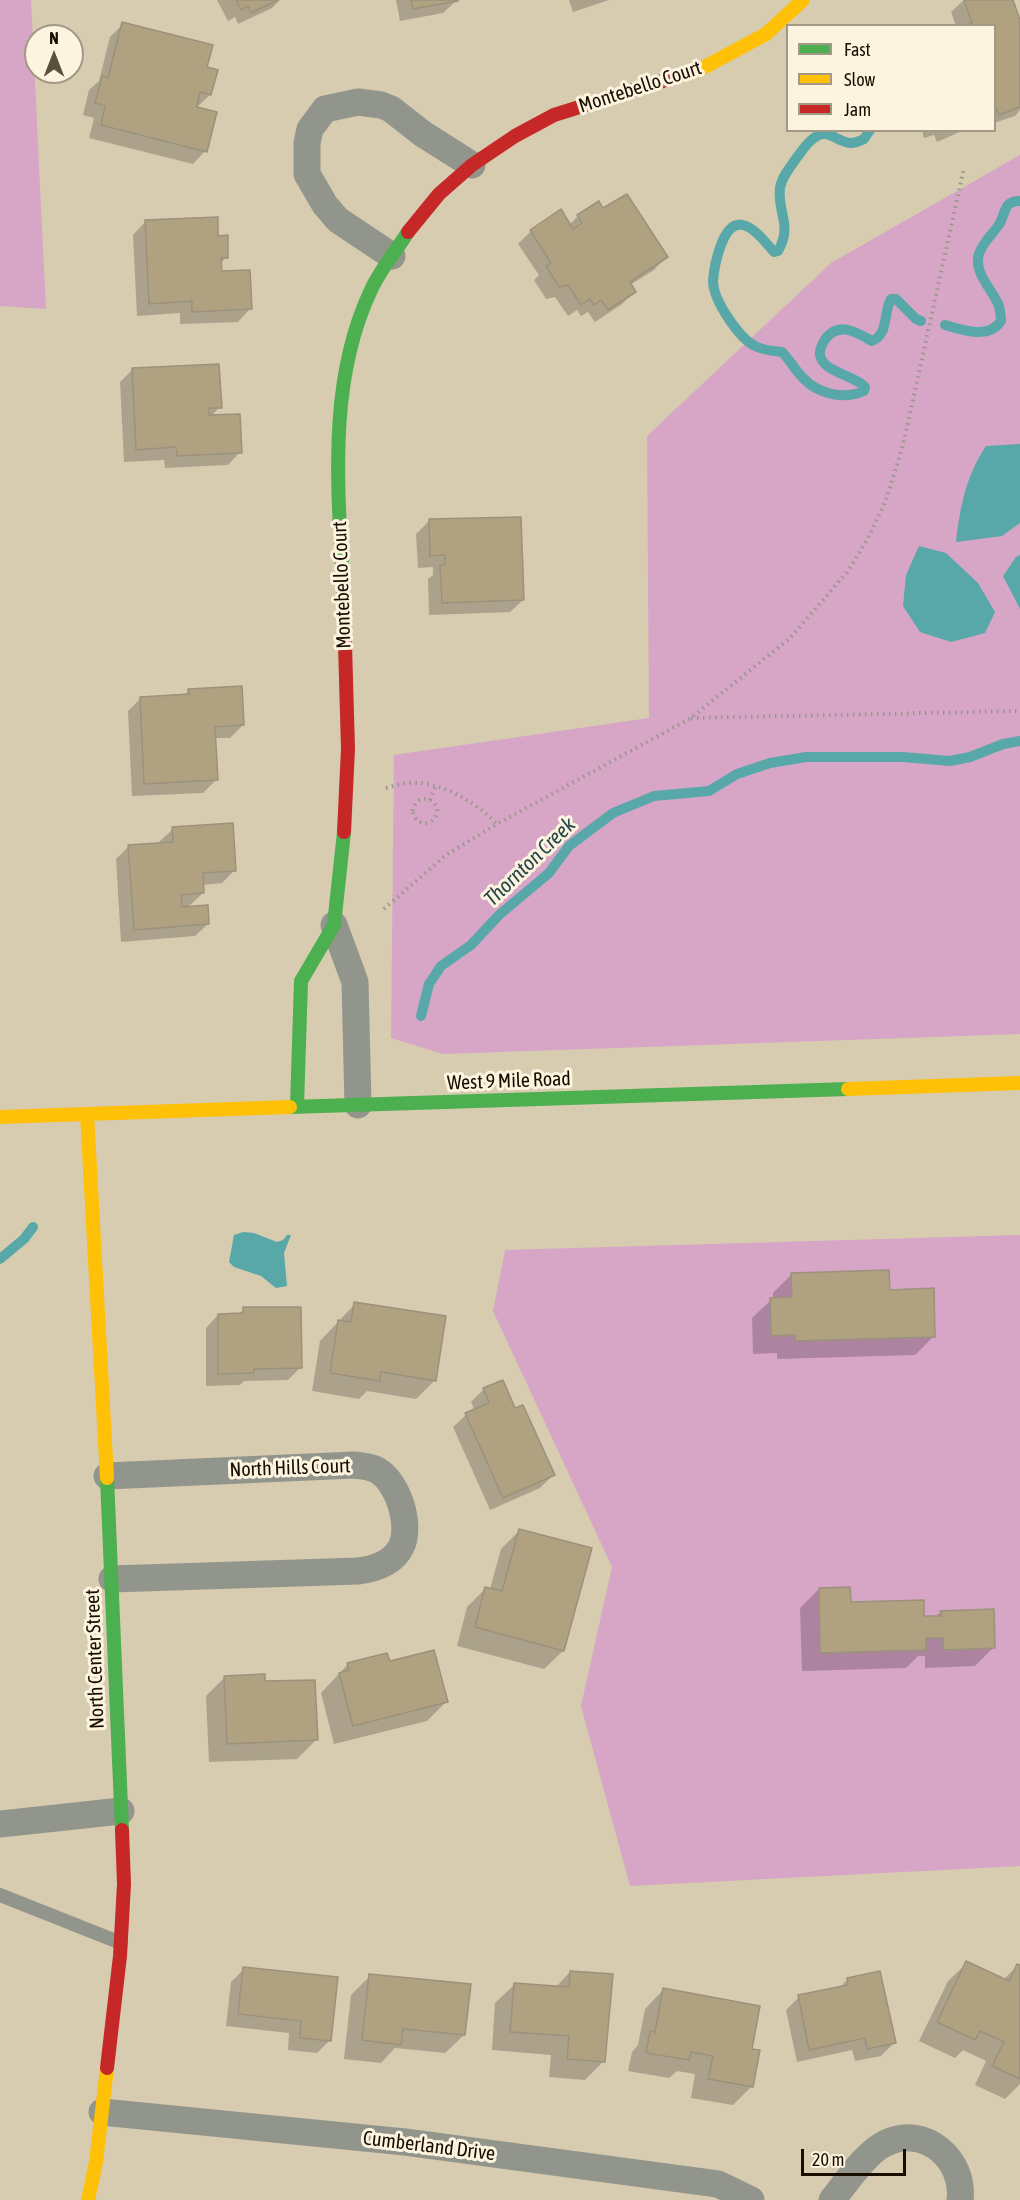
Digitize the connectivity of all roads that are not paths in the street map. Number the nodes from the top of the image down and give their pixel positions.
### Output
1 (803, 0) edge
2 (471, 165) junction
3 (392, 256) junction
4 (334, 925) junction
5 (1020, 1083) edge
6 (358, 1105) junction
7 (297, 1106) junction
8 (87, 1114) junction
9 (0, 1117) edge
10 (107, 1476) junction
11 (112, 1580) junction
12 (121, 1811) junction
13 (0, 1824) edge
14 (0, 1895) edge
15 (121, 1943) junction
16 (102, 2112) junction
17 (88, 2200) edge
18 (751, 2200) edge
19 (832, 2200) edge
20 (960, 2200) edge

1 - 2 street, Montebello Court
2 - 3 street, Montebello Court
2 - 3 street
3 - 4 street, Montebello Court
4 - 6 street, Montebello Court
4 - 7 street, Montebello Court
5 - 6 street, West 9 Mile Road
6 - 7 street, West 9 Mile Road
7 - 8 street, West 9 Mile Road
8 - 9 street, West 9 Mile Road
8 - 10 street, North Center Street
10 - 11 street, North Center Street
10 - 11 street, North Hills Court
11 - 12 street, North Center Street
12 - 13 street
12 - 15 street, North Center Street
14 - 15 lane
15 - 16 street, North Center Street
16 - 17 street, North Center Street
16 - 18 street, Cumberland Drive
19 - 20 street

